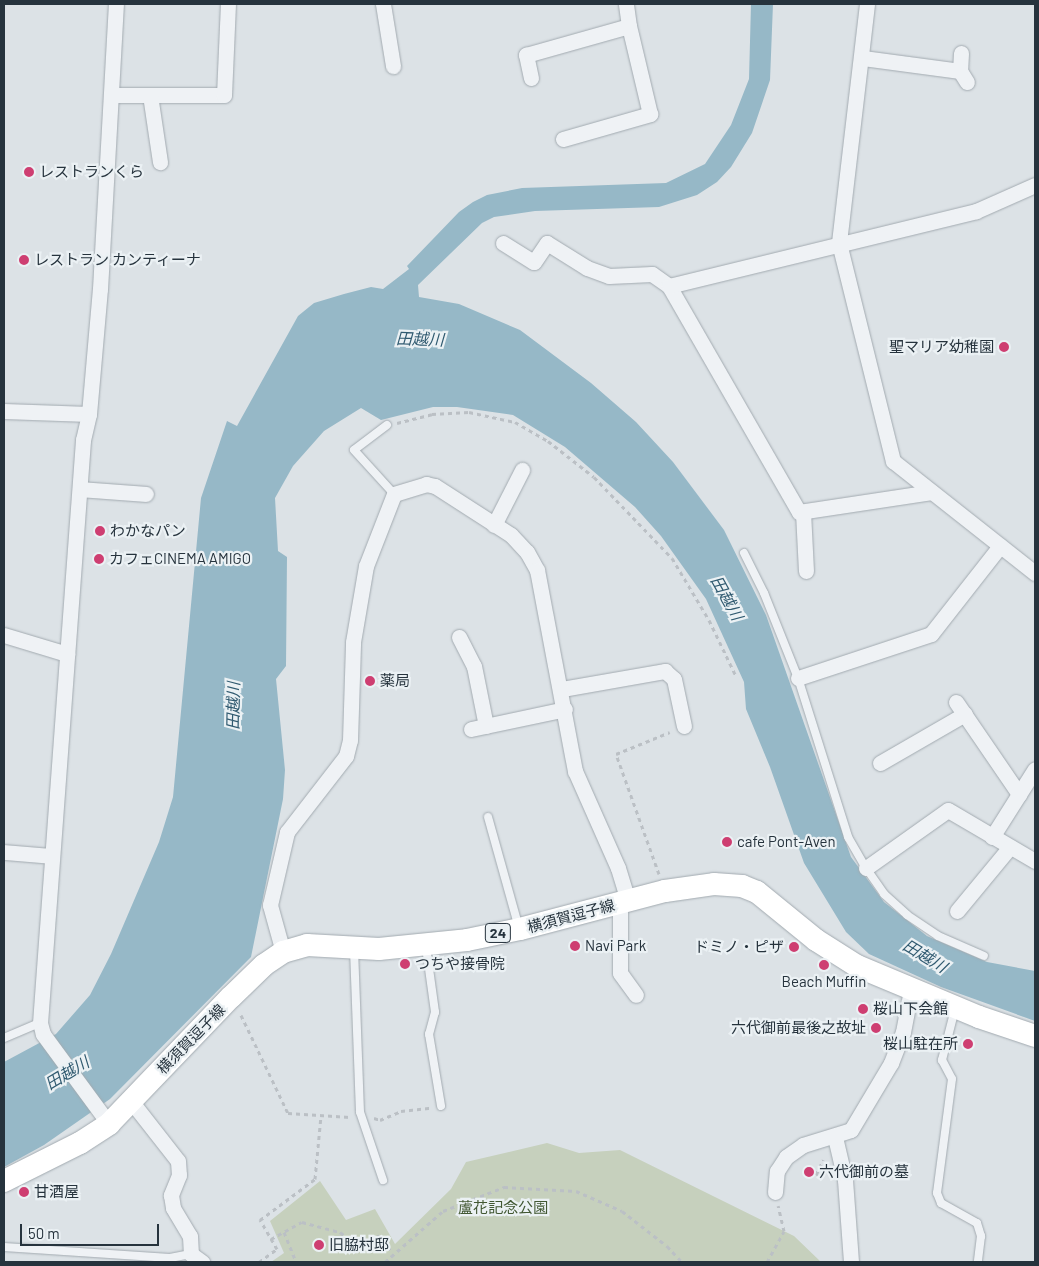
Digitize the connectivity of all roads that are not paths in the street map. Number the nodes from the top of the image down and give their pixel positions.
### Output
1 (116, 4) edge
2 (228, 4) edge
3 (383, 4) edge
4 (626, 4) edge
5 (867, 4) edge
6 (629, 26) junction
7 (961, 53) dead end
8 (863, 58) junction
9 (394, 66) dead end
10 (532, 78) dead end
11 (110, 95) junction
12 (150, 95) junction
13 (563, 139) dead end
14 (160, 162) dead end
15 (1035, 185) edge
16 (503, 243) dead end
17 (839, 244) junction
18 (670, 286) junction
19 (4, 411) edge
20 (89, 414) junction
21 (387, 425) road end
22 (522, 470) dead end
23 (80, 489) junction
24 (931, 492) junction
25 (146, 494) dead end
26 (394, 494) junction
27 (802, 512) junction
28 (494, 524) junction
29 (1000, 546) junction
30 (744, 553) dead end
31 (806, 571) dead end
32 (1035, 573) edge
33 (4, 635) edge
34 (459, 636) dead end
35 (66, 654) junction
36 (798, 678) junction
37 (562, 689) junction
38 (565, 709) junction
39 (486, 726) junction
40 (684, 726) road end
41 (471, 729) dead end
42 (880, 763) dead end
43 (1035, 769) edge
44 (1019, 794) junction
45 (488, 817) dead end
46 (992, 837) junction
47 (1010, 847) junction
48 (4, 852) edge
49 (52, 856) junction
50 (1035, 861) edge
51 (866, 868) junction
52 (624, 902) junction
53 (957, 911) dead end
54 (520, 929) junction
55 (426, 946) junction
56 (354, 947) junction
57 (284, 952) junction
58 (984, 956) dead end
59 (912, 990) junction
60 (636, 995) dead end
61 (955, 1007) junction
62 (42, 1028) junction
63 (1035, 1036) edge
64 (4, 1038) edge
65 (131, 1101) junction
66 (441, 1106) road end
67 (104, 1118) junction
68 (835, 1137) junction
69 (383, 1180) dead end
70 (4, 1181) edge
71 (775, 1192) road end
72 (4, 1247) edge
73 (196, 1258) edge
74 (851, 1262) edge
75 (978, 1262) edge

1 - 11 street
2 - 12 street
3 - 9 street
4 - 6 street
5 - 8 street
6 - 10 street
6 - 13 street
7 - 8 street
8 - 17 street
11 - 12 street
11 - 20 street
12 - 14 street
15 - 17 street
16 - 18 street
17 - 18 street
17 - 24 street
18 - 27 street
19 - 20 street
20 - 23 street
21 - 26 lane
22 - 28 street
23 - 25 street
23 - 35 street
24 - 27 street
24 - 29 street
26 - 28 street
26 - 57 street
27 - 31 street
28 - 37 street
29 - 32 street
29 - 36 street
30 - 36 lane
33 - 35 street
34 - 39 street
35 - 49 street
36 - 51 lane
37 - 38 street
37 - 40 street
38 - 39 street
38 - 52 street
39 - 41 street
42 - 44 street
43 - 44 street
44 - 46 street
45 - 54 lane
46 - 47 street
46 - 51 street
47 - 50 street
47 - 53 street
48 - 49 street
49 - 62 street
51 - 58 lane
52 - 54 main road, 横須賀逗子線 / 24
52 - 59 main road, 横須賀逗子線 / 24
52 - 60 street
54 - 55 main road, 横須賀逗子線 / 24
55 - 56 main road, 横須賀逗子線 / 24
55 - 66 lane
56 - 57 main road, 横須賀逗子線 / 24
56 - 69 lane
57 - 65 main road, 横須賀逗子線 / 24
59 - 61 main road, 横須賀逗子線 / 24
59 - 68 street
61 - 63 main road, 横須賀逗子線 / 24
61 - 75 lane
62 - 64 lane
62 - 67 street
65 - 67 main road, 横須賀逗子線 / 24
65 - 73 street
67 - 70 main road, 横須賀逗子線 / 24
68 - 71 street
68 - 74 street
72 - 73 lane

